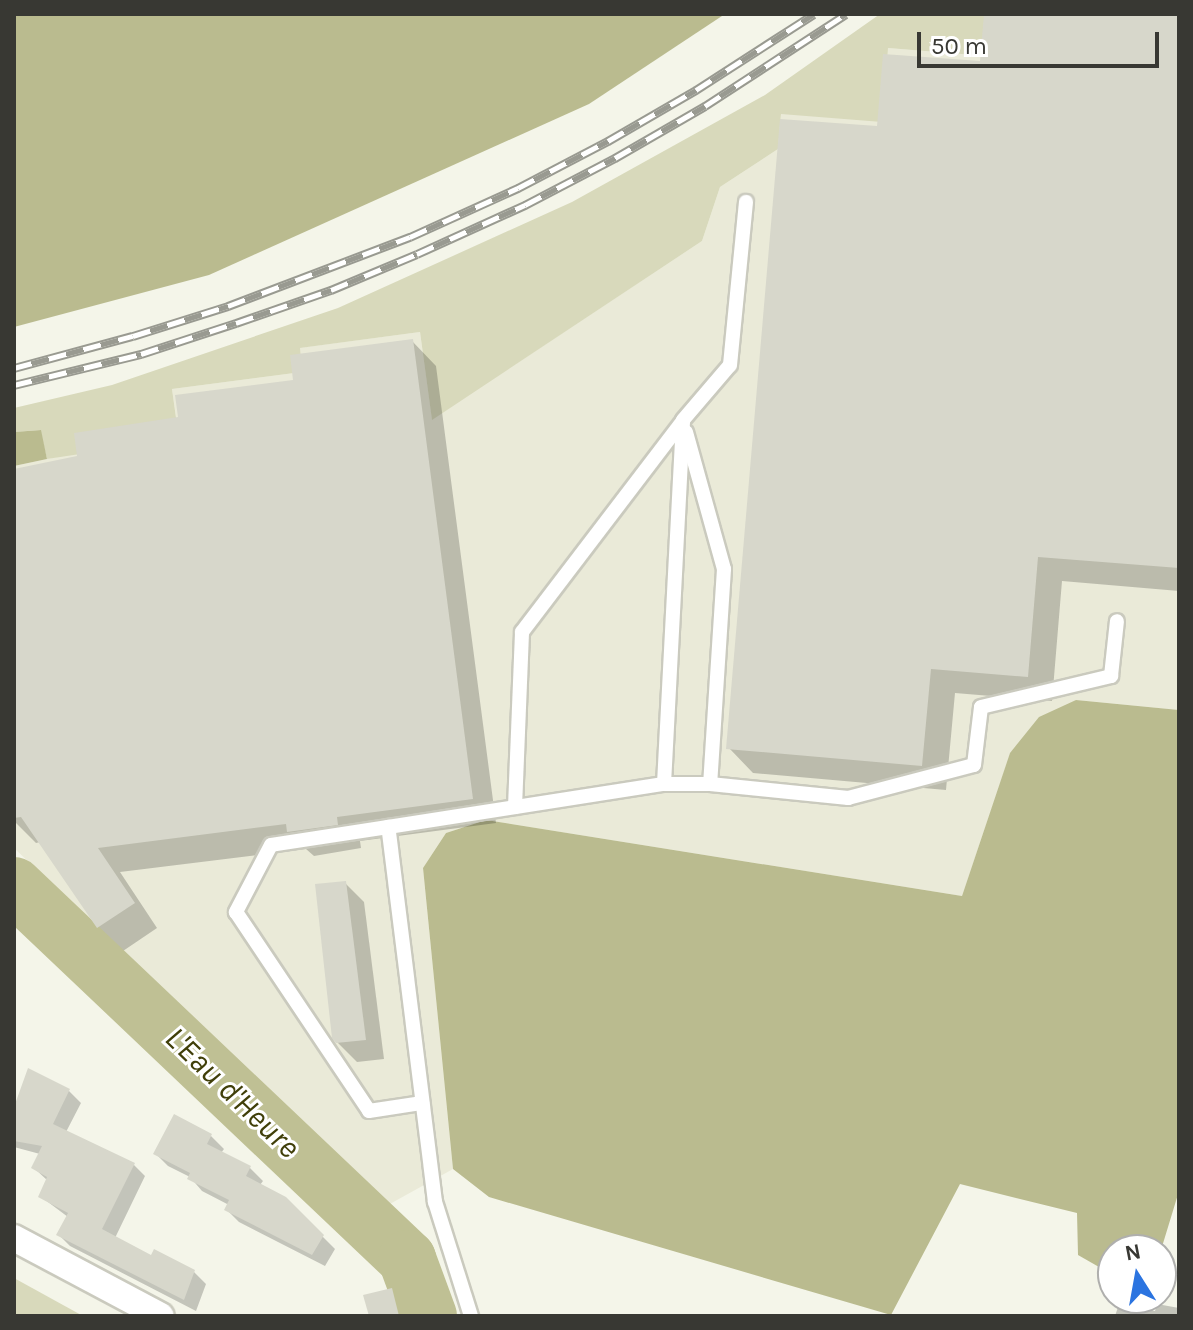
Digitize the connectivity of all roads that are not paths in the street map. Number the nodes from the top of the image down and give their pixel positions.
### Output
1 (746, 202) dead end
2 (683, 420) junction
3 (1117, 621) dead end
4 (664, 784) junction
5 (710, 784) junction
6 (515, 807) junction
7 (388, 827) junction
8 (422, 1103) junction
9 (14, 1238) edge
10 (161, 1316) edge
11 (471, 1316) edge

1 - 2 lane
2 - 4 lane
2 - 5 lane
2 - 6 lane
3 - 5 lane
4 - 5 lane
4 - 6 lane
6 - 7 lane
7 - 8 lane
7 - 8 lane
8 - 11 lane
9 - 10 street

